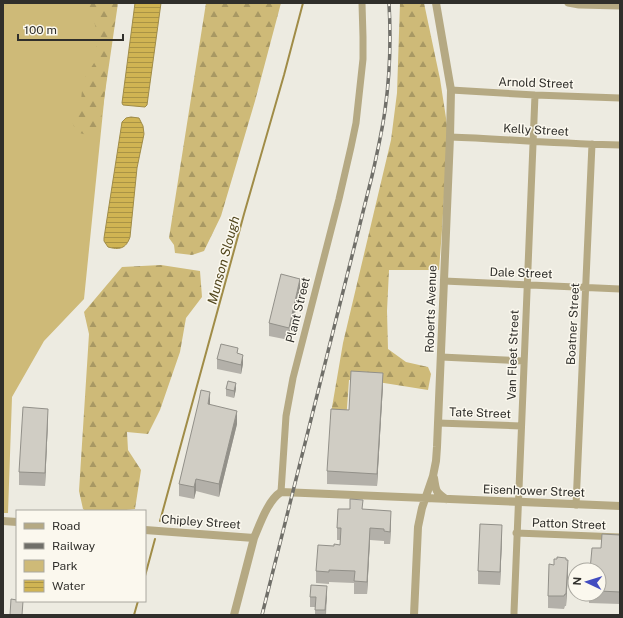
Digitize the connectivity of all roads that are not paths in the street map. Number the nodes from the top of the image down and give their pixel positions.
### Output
1 (362, 3) edge
2 (436, 3) edge
3 (568, 3) edge
4 (620, 6) edge
5 (451, 90) junction
6 (535, 95) junction
7 (620, 98) edge
8 (450, 137) junction
9 (533, 140) junction
10 (592, 144) junction
11 (620, 145) edge
12 (444, 281) junction
13 (527, 285) junction
14 (586, 287) junction
15 (620, 289) edge
16 (441, 357) junction
17 (523, 361) junction
18 (438, 423) junction
19 (521, 426) junction
20 (433, 476) junction
21 (281, 492) junction
22 (425, 498) junction
23 (447, 499) junction
24 (518, 502) junction
25 (576, 505) junction
26 (620, 506) edge
27 (3, 521) edge
28 (16, 522) edge
29 (146, 530) edge
30 (516, 533) junction
31 (620, 537) edge
32 (254, 538) junction
33 (234, 615) edge
34 (414, 615) edge
35 (514, 615) edge

1 - 21 street, Plant Street
2 - 5 street, Roberts Avenue
3 - 4 street
5 - 6 street, Arnold Street
5 - 8 street, Roberts Avenue
6 - 7 street, Arnold Street
6 - 9 street, Van Fleet Street
8 - 9 street, Kelly Street
8 - 12 street, Roberts Avenue
9 - 10 street, Kelly Street
9 - 13 street, Van Fleet Street
10 - 11 street, Kelly Street
10 - 14 street, Boatner Street
12 - 13 street, Dale Street
12 - 16 street, Roberts Avenue
13 - 14 street, Dale Street
13 - 17 street, Van Fleet Street
14 - 15 street, Dale Street
14 - 25 street, Boatner Street
16 - 17 street
16 - 18 street, Roberts Avenue
17 - 19 street, Van Fleet Street
18 - 19 street, Tate Street
18 - 20 street, Roberts Avenue
19 - 24 street, Van Fleet Street
20 - 22 street, Roberts Avenue
20 - 23 street
21 - 22 street, Eisenhower Street
21 - 32 street
22 - 23 street, Eisenhower Street
22 - 34 street, Roberts Avenue
23 - 24 street, Eisenhower Street
24 - 25 street, Eisenhower Street
24 - 30 street, Van Fleet Street
25 - 26 street, Eisenhower Street
27 - 28 street
29 - 32 street, Chipley Street
30 - 31 street, Patton Street
30 - 35 street, Van Fleet Street
32 - 33 street

